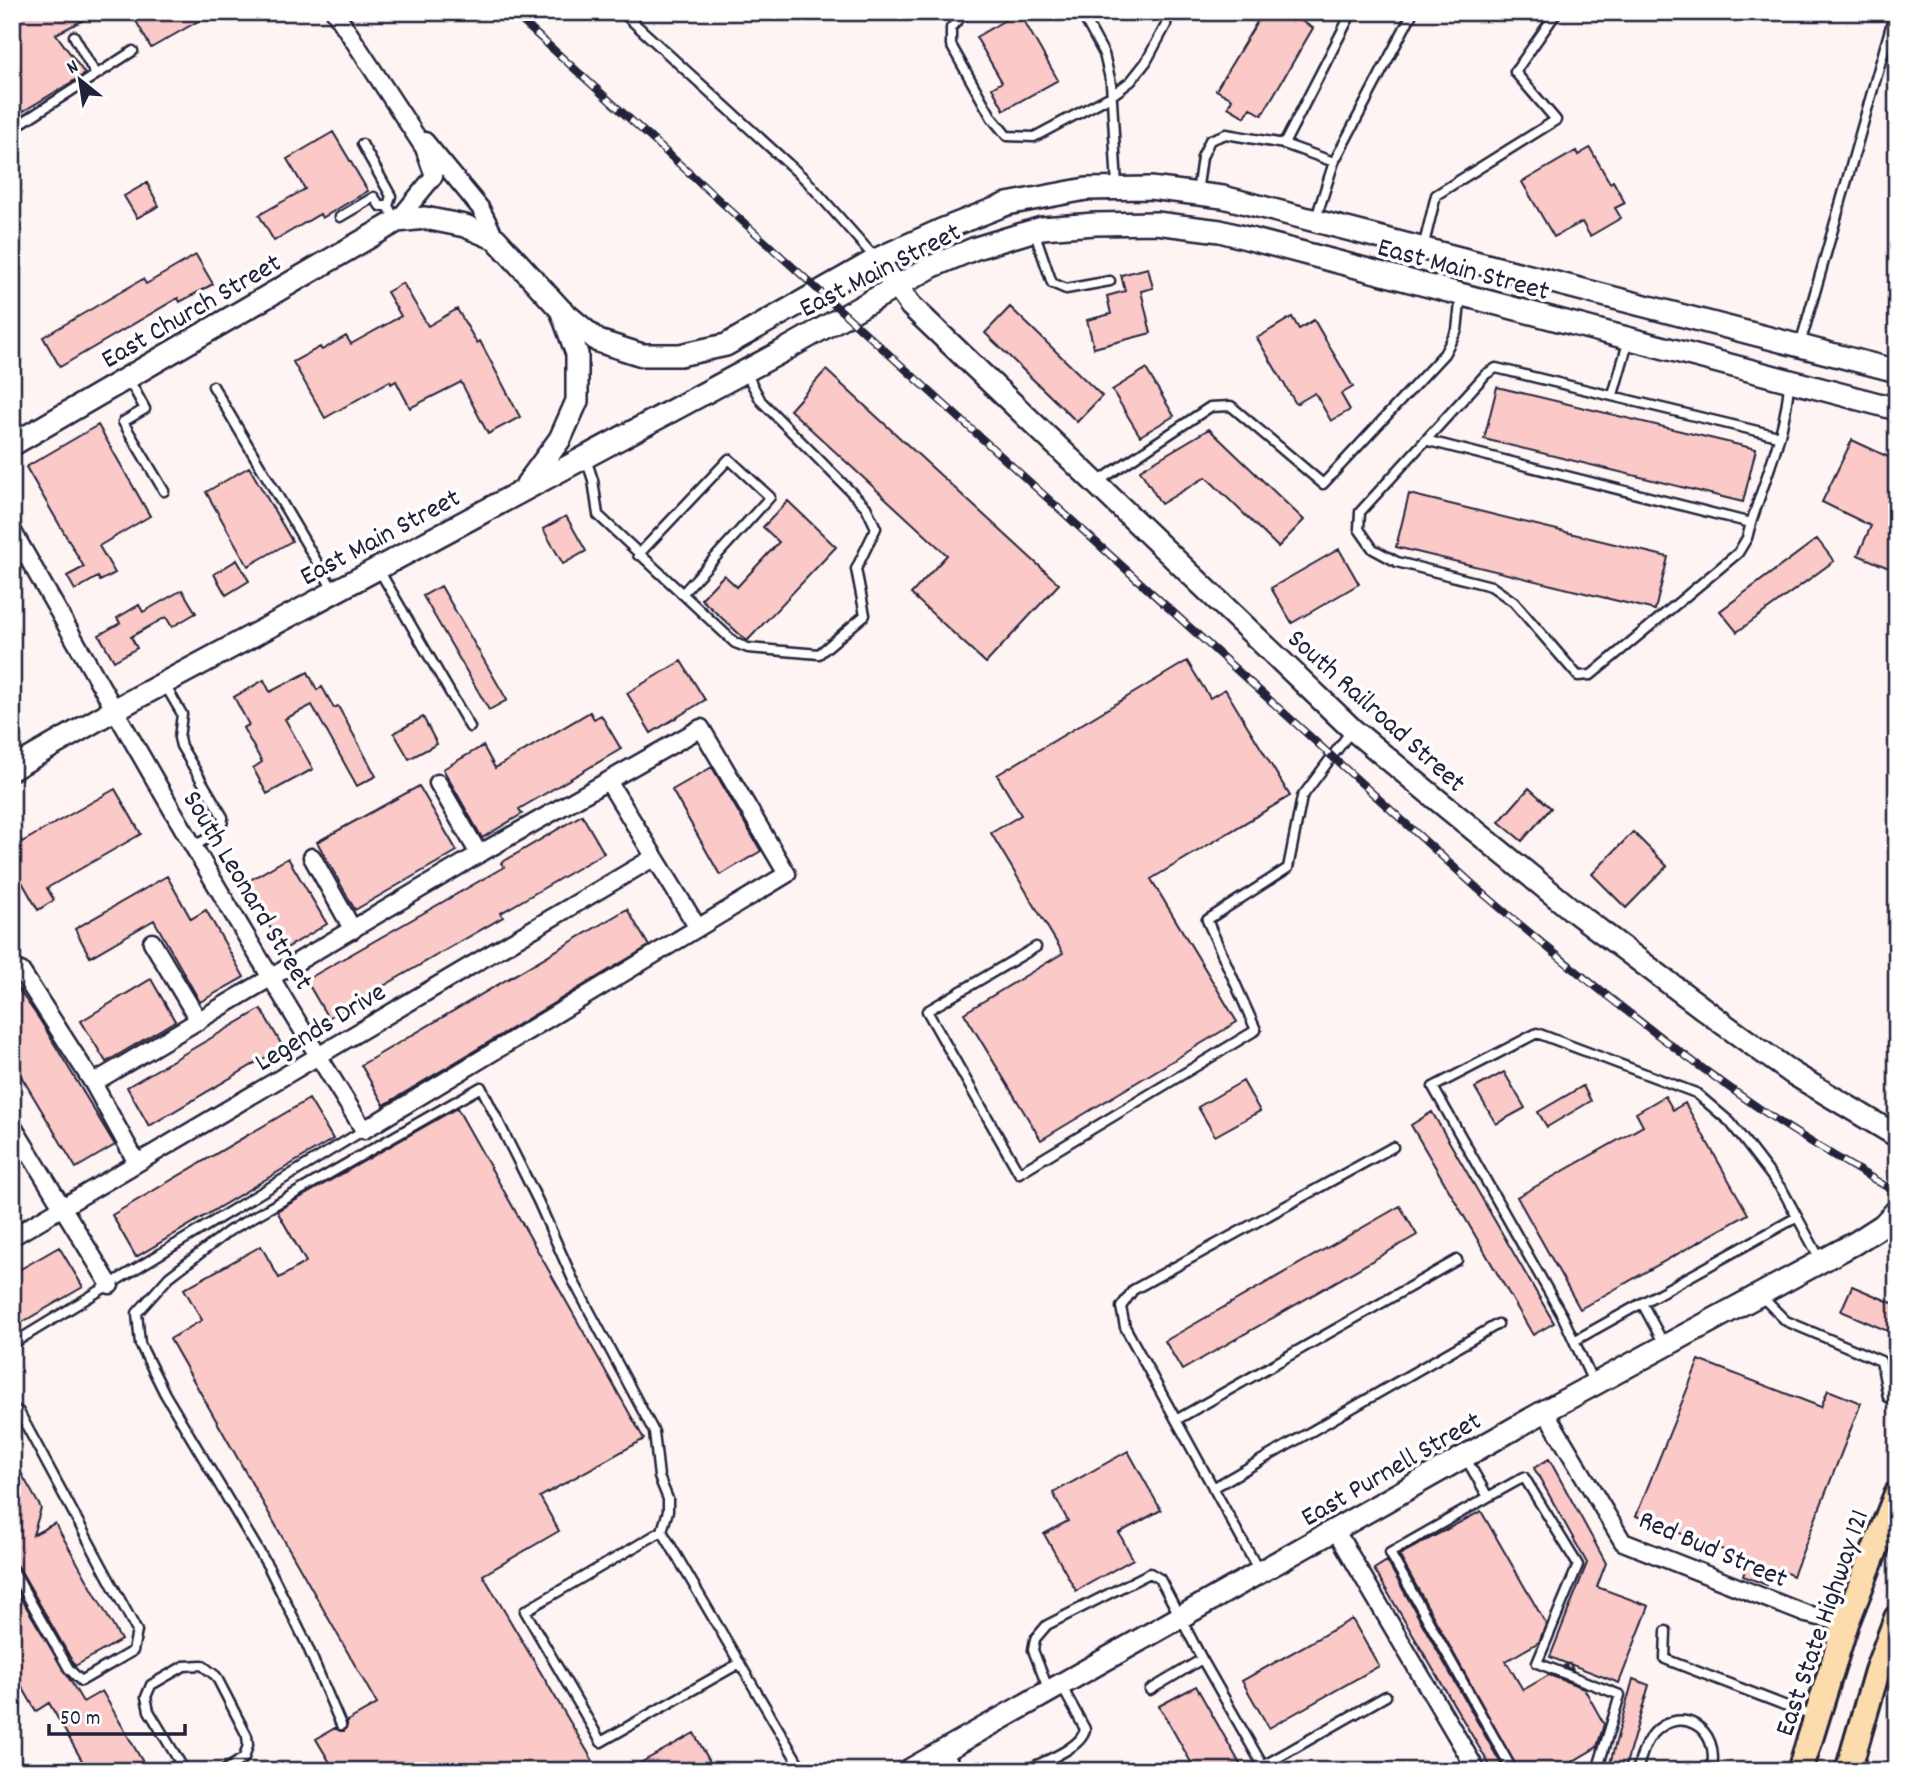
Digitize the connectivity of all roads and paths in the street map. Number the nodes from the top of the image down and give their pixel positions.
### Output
1 (335, 12) edge
2 (622, 12) edge
3 (970, 12) edge
4 (1081, 12) edge
5 (1167, 12) edge
6 (1352, 12) edge
7 (1413, 12) edge
8 (1557, 12) edge
9 (1892, 12) edge
10 (74, 36) dead end
11 (133, 51) dead end
12 (96, 75) junction
13 (1111, 96) junction
14 (410, 127) junction
15 (12, 129) edge
16 (362, 144) dead end
17 (1284, 144) junction
18 (1334, 163) junction
19 (1117, 189) junction
20 (1197, 193) junction
21 (392, 214) junction
22 (340, 217) dead end
23 (1315, 221) junction
24 (1034, 231) junction
25 (496, 239) junction
26 (1418, 247) junction
27 (877, 259) junction
28 (1403, 280) junction
29 (1111, 281) dead end
30 (896, 286) junction
31 (1461, 295) junction
32 (561, 310) junction
33 (1629, 339) junction
34 (1800, 346) junction
35 (745, 371) junction
36 (1897, 371) edge
37 (128, 378) junction
38 (1789, 382) junction
39 (213, 386) dead end
40 (1612, 395) junction
41 (1897, 408) edge
42 (1778, 436) junction
43 (1425, 440) junction
44 (12, 445) edge
45 (585, 456) junction
46 (1094, 484) junction
47 (523, 489) junction
48 (164, 491) dead end
49 (1751, 523) junction
50 (12, 530) edge
51 (638, 555) junction
52 (378, 567) junction
53 (334, 591) junction
54 (682, 594) junction
55 (164, 683) junction
56 (114, 709) junction
57 (470, 727) dead end
58 (1352, 729) junction
59 (12, 769) edge
60 (608, 781) junction
61 (438, 783) dead end
62 (194, 846) junction
63 (480, 854) junction
64 (312, 857) dead end
65 (653, 858) junction
66 (698, 928) junction
67 (353, 930) junction
68 (152, 942) dead end
69 (1036, 947) dead end
70 (12, 969) edge
71 (272, 978) junction
72 (199, 1021) junction
73 (318, 1056) junction
74 (93, 1083) junction
75 (364, 1130) junction
76 (14, 1132) edge
77 (1897, 1136) edge
78 (1394, 1147) dead end
79 (137, 1163) junction
80 (63, 1207) junction
81 (1897, 1210) edge
82 (1797, 1217) junction
83 (12, 1237) edge
84 (1457, 1260) dead end
85 (1822, 1261) junction
86 (110, 1285) junction
87 (1760, 1294) junction
88 (1642, 1303) junction
89 (1498, 1324) dead end
90 (1574, 1340) junction
91 (12, 1344) edge
92 (1665, 1346) junction
93 (1594, 1384) junction
94 (1897, 1401) edge
95 (12, 1409) edge
96 (1545, 1411) junction
97 (1176, 1420) junction
98 (1465, 1457) junction
99 (1213, 1488) junction
100 (1897, 1494) edge
101 (1488, 1497) junction
102 (662, 1531) junction
103 (1336, 1531) junction
104 (12, 1569) edge
105 (1261, 1573) junction
106 (1180, 1618) junction
107 (1897, 1618) edge
108 (1846, 1623) junction
109 (1666, 1631) dead end
110 (1202, 1659) junction
111 (740, 1663) junction
112 (1055, 1687) junction
113 (1150, 1690) dead end
114 (1386, 1696) dead end
115 (1817, 1718) junction
116 (341, 1725) dead end
117 (947, 1748) junction
118 (185, 1771) edge
119 (223, 1771) edge
120 (803, 1771) edge
121 (908, 1771) edge
122 (958, 1771) edge
123 (1025, 1771) edge
124 (1477, 1771) edge
125 (1513, 1771) edge
126 (1597, 1771) edge
127 (1637, 1771) edge
128 (1711, 1771) edge
129 (1800, 1771) edge
130 (1848, 1771) edge

1 - 14 street
2 - 27 lane
3 - 13 lane
4 - 13 lane
5 - 13 lane
6 - 17 lane
7 - 18 lane
8 - 26 lane
9 - 34 lane
10 - 12 lane
11 - 12 lane
12 - 15 lane
13 - 19 lane
14 - 21 street
14 - 25 street
16 - 21 lane
17 - 18 lane
17 - 20 lane
18 - 23 lane
19 - 20 main road, East Main Street
19 - 27 main road, East Main Street
20 - 23 main road, East Main Street
21 - 22 lane
21 - 25 main road
21 - 37 main road, East Church Street
23 - 26 main road, East Main Street
24 - 28 main road, East Main Street
24 - 29 lane
24 - 30 main road, East Main Street
25 - 32 main road
26 - 28 main road
26 - 34 main road, East Main Street
27 - 30 main road, South Railroad Street
27 - 32 main road, East Main Street
28 - 31 main road, East Main Street
30 - 35 main road, East Main Street
30 - 46 main road, South Railroad Street
31 - 33 main road, East Main Street
31 - 46 lane
32 - 47 main road
33 - 38 main road, East Main Street
33 - 40 lane
34 - 36 main road, East Main Street
34 - 38 main road
35 - 45 main road, East Main Street
35 - 54 lane
37 - 44 main road, East Church Street
37 - 48 lane
38 - 41 main road, East Main Street
38 - 42 lane
39 - 53 lane
40 - 42 lane
40 - 43 lane
42 - 49 lane
43 - 49 lane
43 - 49 lane
45 - 47 main road, East Main Street
45 - 51 lane
46 - 58 main road, South Railroad Street
47 - 52 main road, East Main Street
50 - 56 street, South Leonard Street
51 - 54 lane
51 - 54 lane
52 - 53 main road, East Main Street
52 - 57 lane
53 - 55 main road, East Main Street
55 - 56 main road, East Main Street
55 - 62 lane
56 - 59 main road, East Main Street
56 - 62 street, South Leonard Street
58 - 69 lane
58 - 77 main road, South Railroad Street
60 - 63 street
60 - 65 street
60 - 66 street
61 - 63 street
62 - 71 street, South Leonard Street
63 - 67 street
64 - 67 street
65 - 66 street
65 - 73 street, Legends Drive
66 - 75 street
67 - 71 street
68 - 72 street
70 - 74 street
71 - 72 street
71 - 73 street, South Leonard Street
72 - 74 street
73 - 75 street, South Leonard Street
73 - 79 street, Legends Drive
74 - 79 street
75 - 86 lane
76 - 80 street
78 - 97 lane
79 - 80 street, Legends Drive
80 - 83 street, Legends Drive
80 - 86 street
81 - 85 main road, East Purnell Street
82 - 85 lane
82 - 88 lane
82 - 90 lane
84 - 97 lane
85 - 87 main road, East Purnell Street
86 - 91 lane
87 - 92 main road, East Purnell Street
87 - 94 lane
88 - 90 lane
88 - 92 lane
89 - 99 lane
90 - 93 lane
92 - 93 main road, East Purnell Street
93 - 96 main road, East Purnell Street
95 - 104 lane
96 - 98 main road, East Purnell Street
96 - 108 street, Red Bud Street
97 - 99 lane
98 - 101 lane
98 - 103 main road, East Purnell Street
99 - 105 lane
100 - 108 main road, East State Highway 121
101 - 125 lane
101 - 126 lane
102 - 111 lane
102 - 111 lane
102 - 116 lane
103 - 105 main road, East Purnell Street
103 - 124 street
105 - 106 main road, East Purnell Street
106 - 110 lane
106 - 112 main road, East Purnell Street
106 - 112 lane
107 - 130 main road
108 - 115 main road, East State Highway 121
109 - 115 lane
110 - 113 lane
110 - 114 lane
111 - 120 lane
112 - 117 main road, East Purnell Street
112 - 123 lane
115 - 129 main road, East State Highway 121
117 - 121 main road, East Purnell Street
117 - 122 lane
118 - 119 lane
127 - 128 lane

